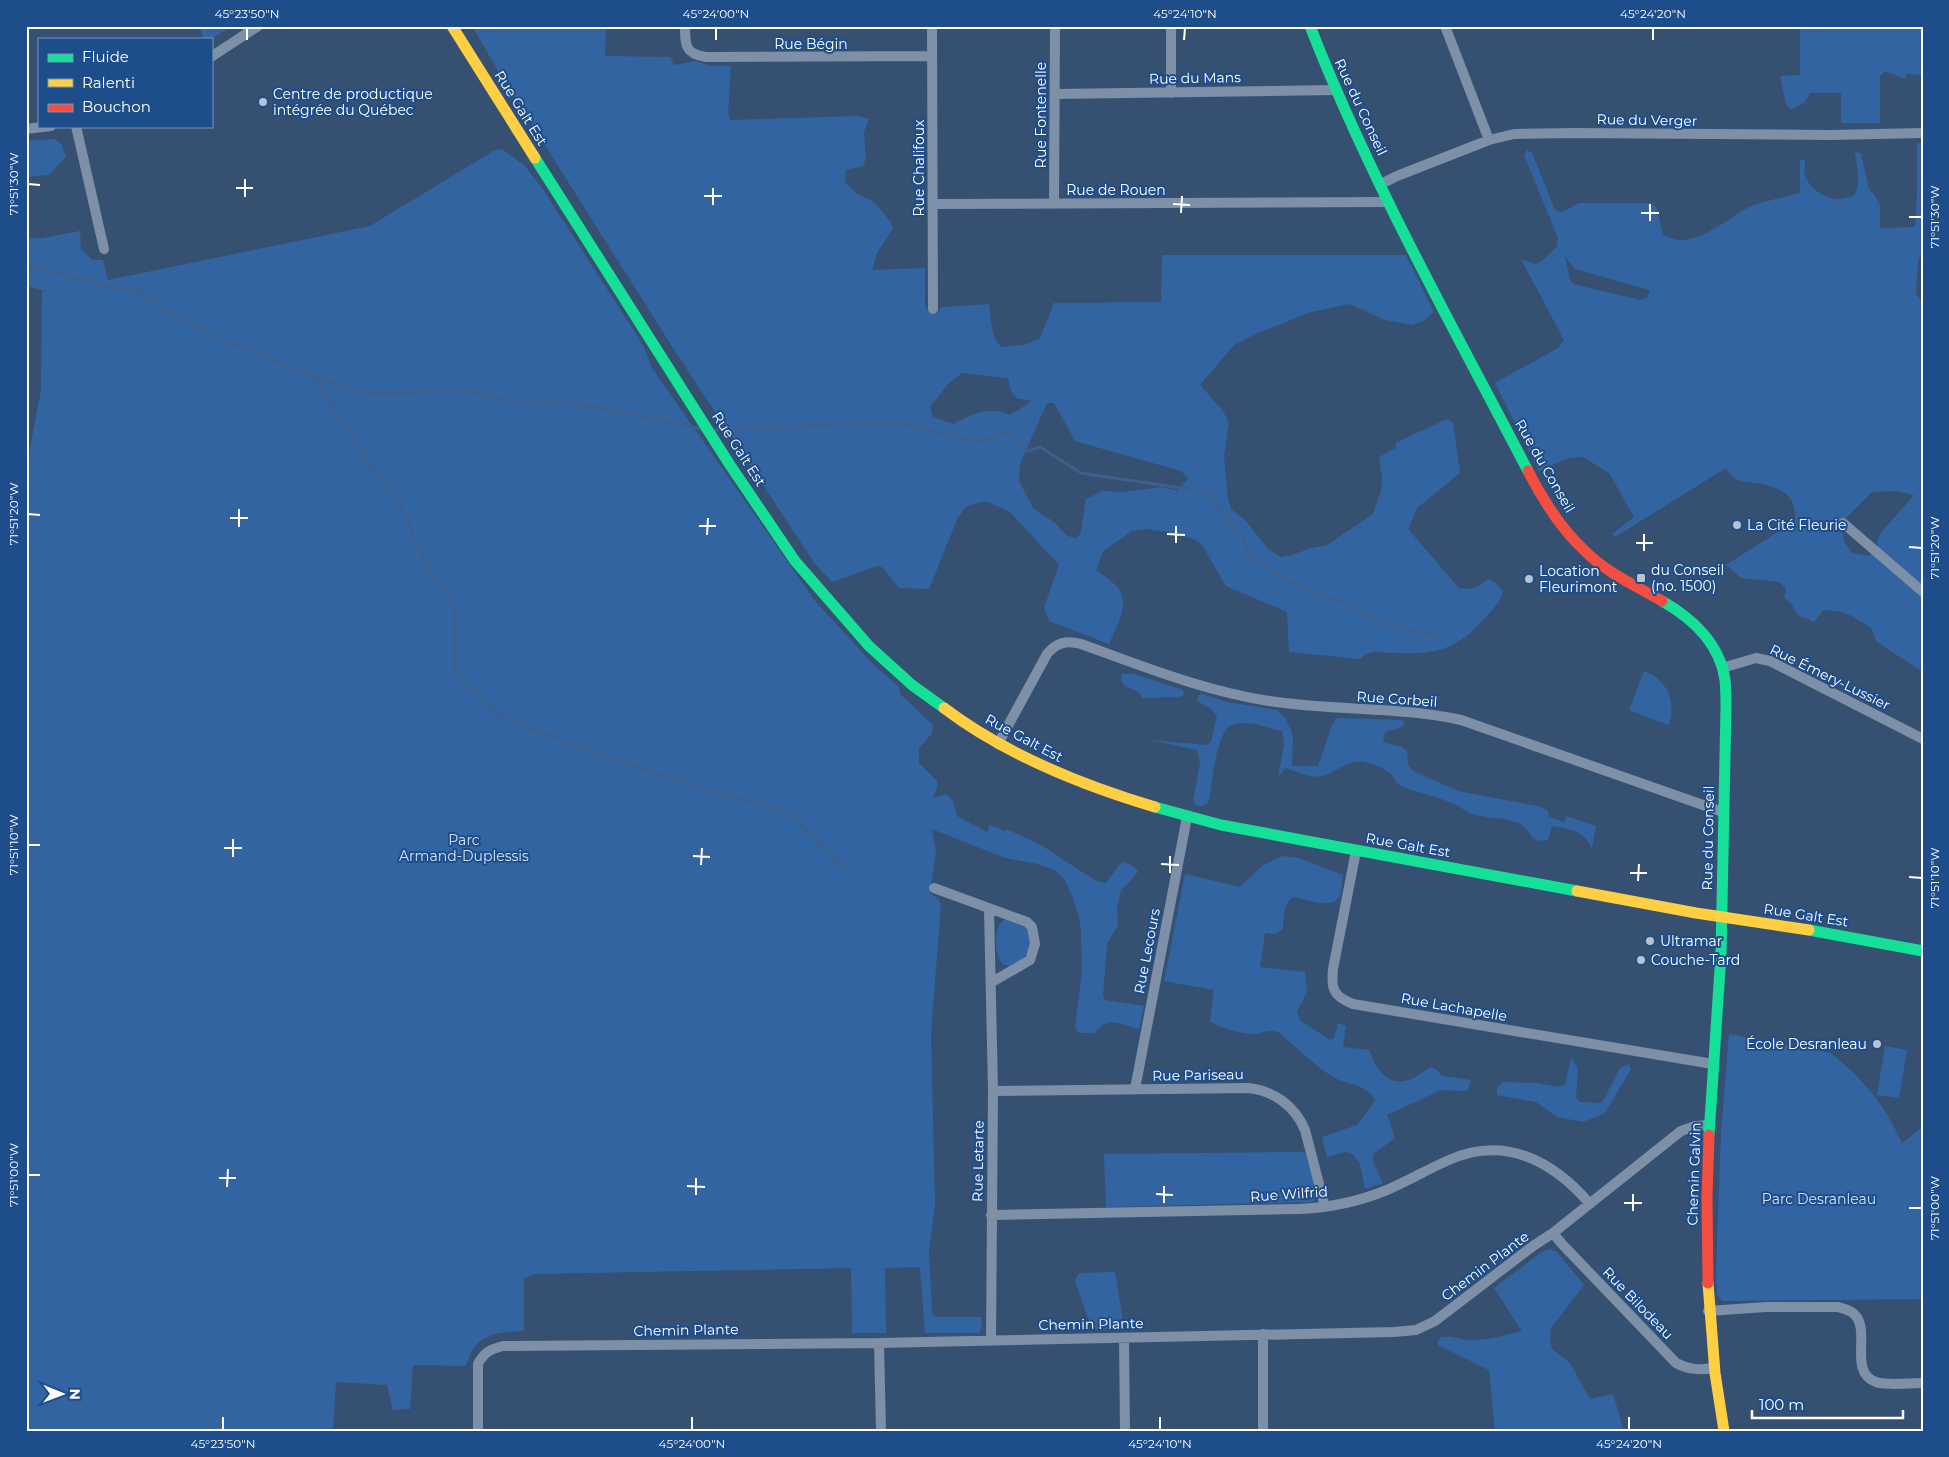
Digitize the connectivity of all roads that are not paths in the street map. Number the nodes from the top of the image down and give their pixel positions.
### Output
1 (258, 26) edge
2 (452, 26) edge
3 (685, 26) edge
4 (932, 26) edge
5 (1055, 26) edge
6 (1171, 26) edge
7 (1310, 26) edge
8 (1445, 26) edge
9 (212, 56) edge
10 (932, 56) junction
11 (1336, 90) junction
12 (1171, 92) junction
13 (1055, 94) junction
14 (76, 128) edge
15 (1923, 133) edge
16 (1489, 140) junction
17 (1381, 184) junction
18 (1389, 202) junction
19 (933, 204) junction
20 (1054, 204) junction
21 (104, 249) dead end
22 (933, 309) dead end
23 (1843, 523) dead end
24 (1923, 592) edge
25 (1722, 668) junction
26 (1923, 739) edge
27 (998, 744) junction
28 (1723, 812) junction
29 (1187, 817) junction
30 (1356, 852) junction
31 (934, 888) dead end
32 (989, 909) junction
33 (1721, 918) junction
34 (1923, 951) edge
35 (992, 982) junction
36 (1713, 1064) junction
37 (1135, 1089) junction
38 (993, 1091) junction
39 (1710, 1125) junction
40 (1590, 1204) junction
41 (1325, 1207) junction
42 (991, 1215) junction
43 (1553, 1233) junction
44 (1708, 1311) junction
45 (1263, 1334) junction
46 (1124, 1338) junction
47 (991, 1340) junction
48 (879, 1342) junction
49 (1714, 1368) junction
50 (1923, 1384) edge
51 (478, 1431) edge
52 (881, 1431) edge
53 (1125, 1431) edge
54 (1263, 1431) edge
55 (1724, 1431) edge

1 - 9 street
2 - 27 street, Rue Galt Est
3 - 10 street, Rue Bégin
4 - 10 street, Rue Chalifoux
5 - 13 street, Rue Fontenelle
6 - 12 street
7 - 11 street, Rue du Conseil
8 - 16 street
10 - 19 street, Rue Chalifoux
11 - 12 street, Rue du Mans
11 - 17 street, Rue du Conseil
12 - 13 street, Rue du Mans
13 - 20 street, Rue Fontenelle
14 - 21 street
15 - 16 street, Rue du Verger
16 - 17 street, Rue du Verger
17 - 18 street, Rue du Conseil
18 - 20 street, Rue de Rouen
18 - 25 street, Rue du Conseil
19 - 20 street, Rue de Rouen
19 - 22 street, Rue Chalifoux
23 - 24 street
25 - 26 street, Rue Émery-Lussier
25 - 28 street, Rue du Conseil
27 - 28 street, Rue Corbeil
27 - 29 street, Rue Galt Est
28 - 33 street, Rue du Conseil
29 - 30 street, Rue Galt Est
29 - 37 street, Rue Lecours
30 - 33 street, Rue Galt Est
30 - 36 street, Rue Lachapelle
31 - 32 street
32 - 35 street, Rue Letarte
32 - 35 street
33 - 34 street, Rue Galt Est
33 - 36 street, Chemin Galvin
35 - 38 street, Rue Letarte
36 - 39 street, Chemin Galvin
37 - 38 street, Rue Pariseau
37 - 41 street, Rue Pariseau
38 - 42 street, Rue Letarte
39 - 40 street, Chemin Plante
39 - 44 street, Chemin Galvin
40 - 41 street, Rue Wilfrid
40 - 43 street, Chemin Plante
41 - 42 street, Rue Wilfrid
42 - 47 street, Rue Letarte
43 - 45 street, Chemin Plante
43 - 49 street, Rue Bilodeau
44 - 49 street, Chemin Galvin
44 - 50 street
45 - 46 street, Chemin Plante
45 - 54 street
46 - 47 street, Chemin Plante
46 - 53 street
47 - 48 street, Chemin Plante
48 - 51 street, Chemin Plante
48 - 52 street
49 - 55 street, Chemin Galvin

